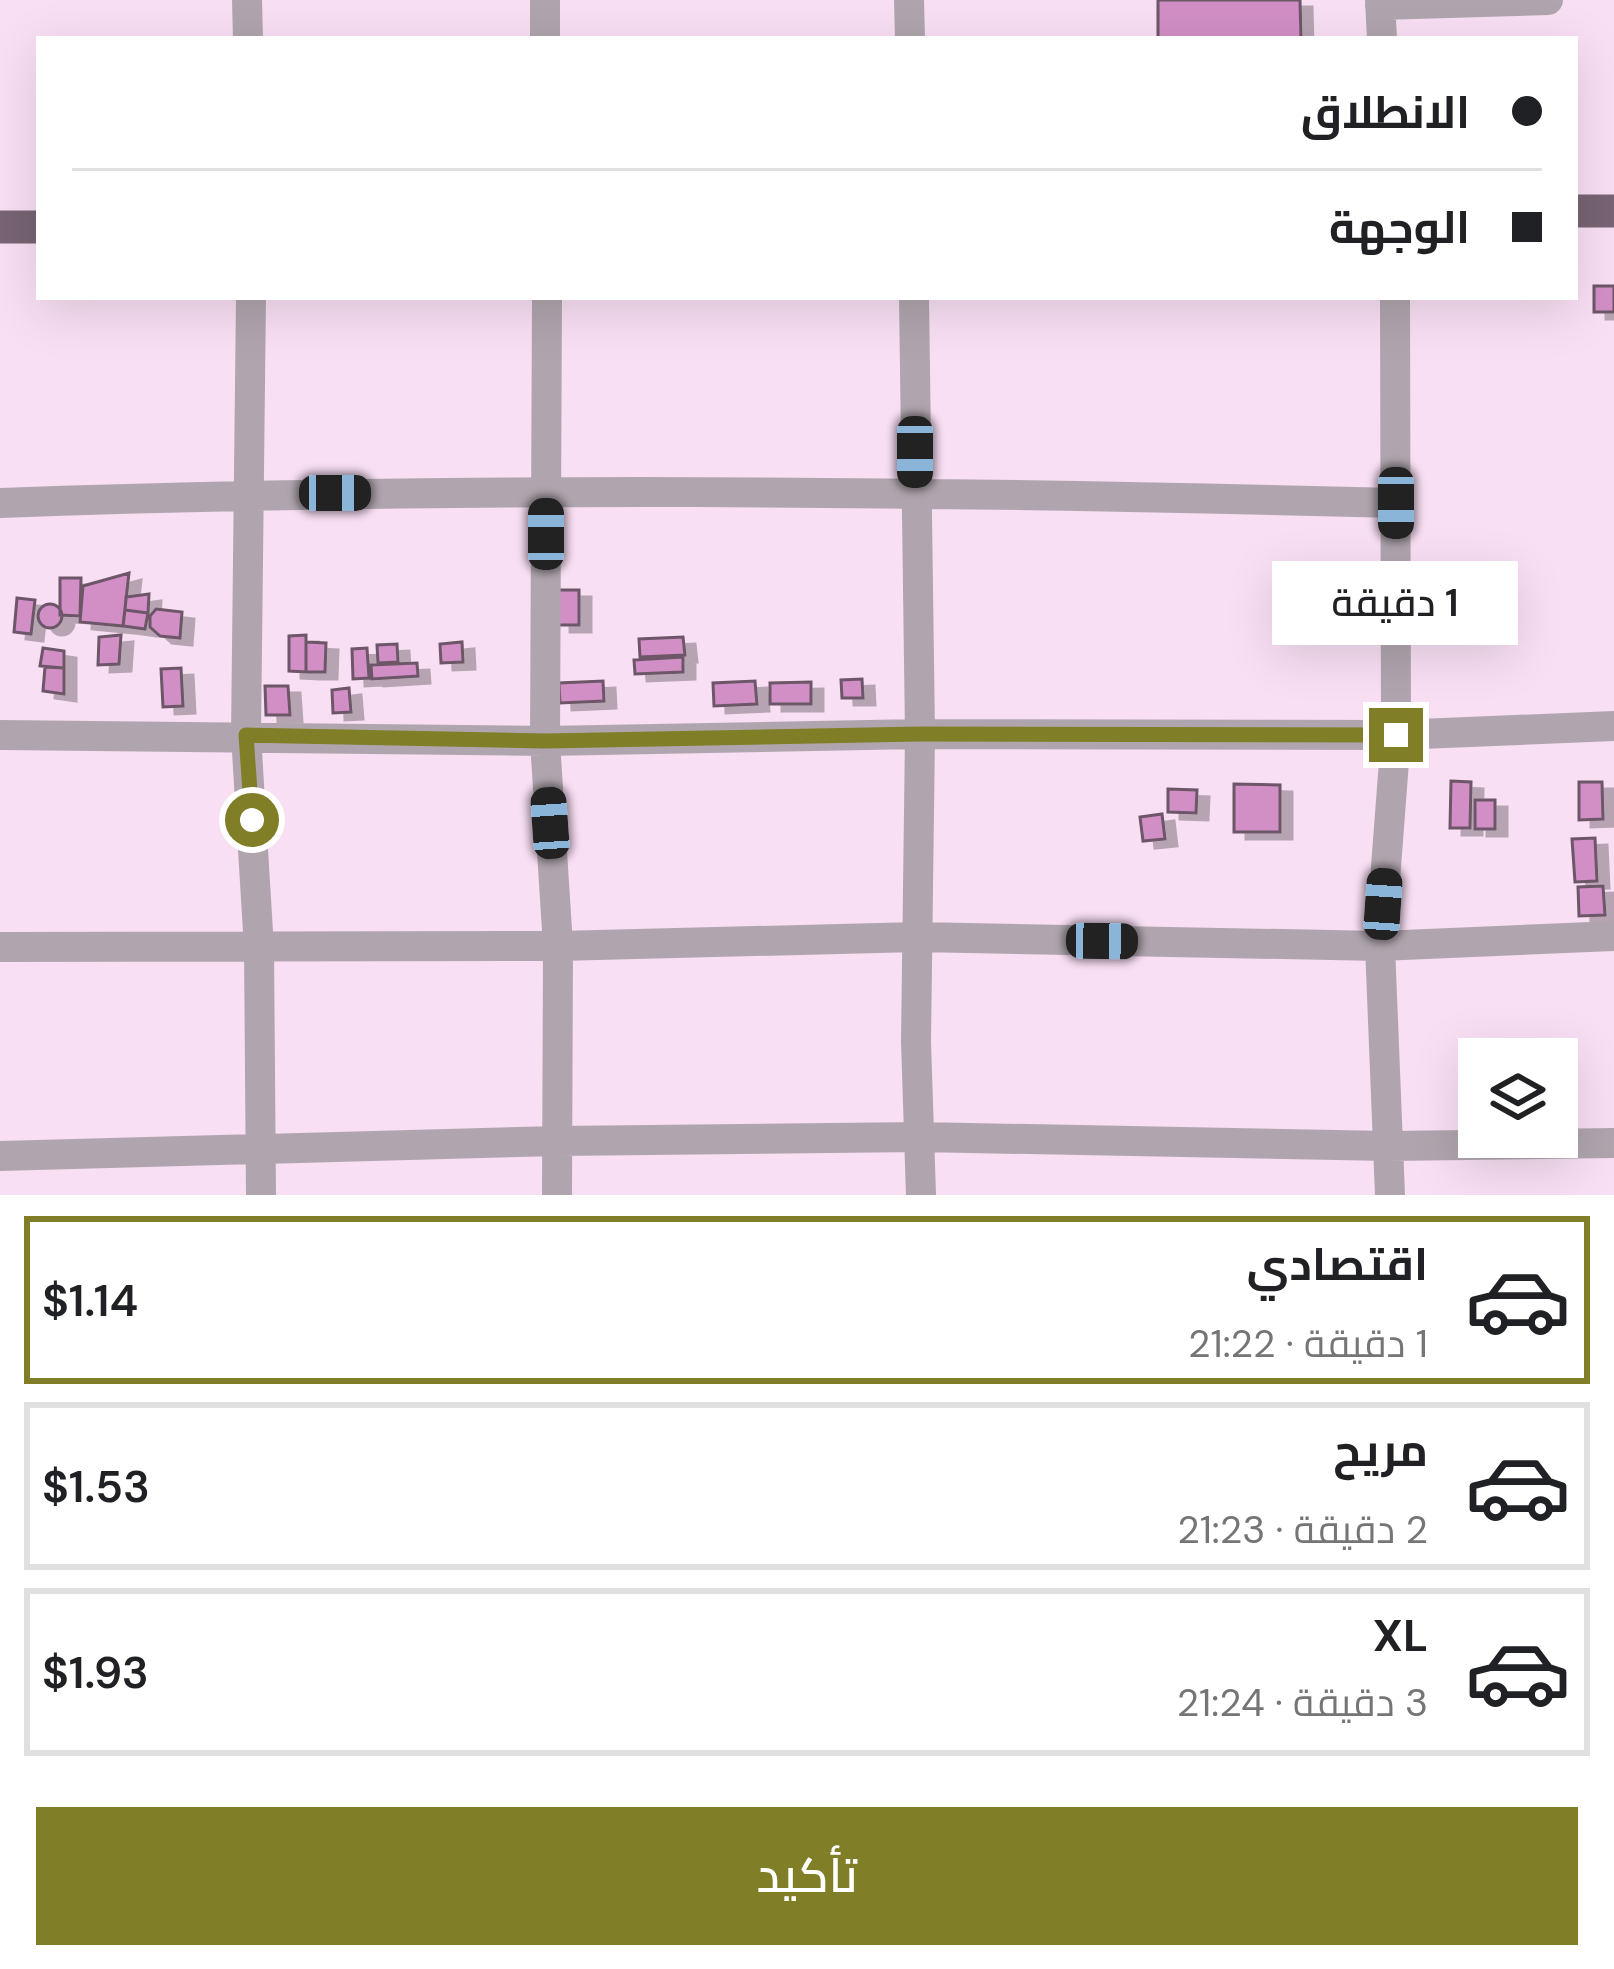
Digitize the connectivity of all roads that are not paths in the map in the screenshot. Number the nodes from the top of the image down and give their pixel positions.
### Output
1 (247, 0) edge
2 (545, 0) edge
3 (909, 0) edge
4 (1548, 0) edge
5 (1379, 2) edge
6 (248, 36) edge
7 (545, 36) edge
8 (910, 36) edge
9 (1382, 36) edge
10 (1578, 211) edge
11 (1614, 211) edge
12 (0, 227) edge
13 (36, 227) edge
14 (251, 300) edge
15 (548, 300) edge
16 (914, 300) edge
17 (1395, 300) edge
18 (915, 491) junction
19 (546, 492) junction
20 (251, 494) junction
21 (0, 502) edge
22 (1396, 503) junction
23 (1614, 726) edge
24 (920, 734) junction
25 (0, 735) edge
26 (246, 735) junction
27 (1396, 735) junction
28 (545, 741) junction
29 (1614, 936) edge
30 (917, 937) junction
31 (558, 946) junction
32 (1380, 946) junction
33 (0, 947) edge
34 (260, 948) junction
35 (920, 1137) junction
36 (558, 1141) junction
37 (1614, 1143) edge
38 (1389, 1146) junction
39 (260, 1149) junction
40 (0, 1156) edge
41 (261, 1195) edge
42 (557, 1195) edge
43 (921, 1195) edge
44 (1390, 1195) edge

1 - 6 street
2 - 7 street
3 - 8 street
4 - 5 street
5 - 9 street
10 - 11 highway
12 - 13 highway
14 - 20 street
15 - 19 street
16 - 18 street
17 - 22 street
18 - 19 street
18 - 22 street
18 - 24 street
19 - 20 street
19 - 28 street
20 - 21 street
20 - 26 street
22 - 27 street
23 - 27 street
24 - 27 street
24 - 28 street
24 - 30 street
25 - 26 street
26 - 28 street
26 - 34 street
27 - 32 street
28 - 31 street
29 - 32 street
30 - 31 street
30 - 32 street
30 - 35 street
31 - 34 street
31 - 36 street
32 - 38 street
33 - 34 street
34 - 39 street
35 - 36 street
35 - 38 street
35 - 43 street
36 - 39 street
36 - 42 street
37 - 38 street
38 - 44 street
39 - 40 street
39 - 41 street

